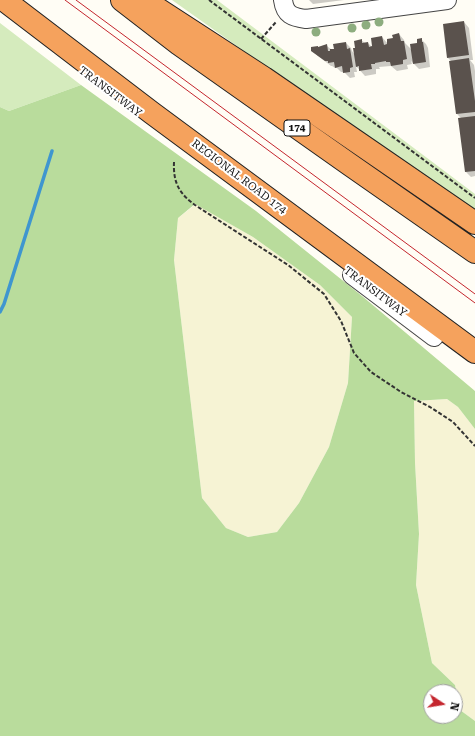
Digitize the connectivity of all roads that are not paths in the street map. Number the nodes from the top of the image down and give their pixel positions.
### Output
1 (4, 0) edge
2 (122, 0) edge
3 (144, 0) edge
4 (152, 0) edge
5 (446, 0) edge
6 (288, 9) edge
7 (0, 10) edge
8 (264, 78) junction
9 (219, 174) junction
10 (475, 224) edge
11 (338, 251) junction
12 (475, 252) edge
13 (434, 337) junction
14 (475, 352) edge
15 (475, 369) edge

1 - 11 highway, REGIONAL ROAD 174
2 - 12 highway, 174
3 - 8 highway
4 - 8 street
5 - 6 street
7 - 9 street, TRANSITWAY
8 - 10 highway
9 - 11 street, TRANSITWAY
9 - 13 street, TRANSITWAY
11 - 13 highway
11 - 14 highway, REGIONAL ROAD 174
13 - 15 highway

